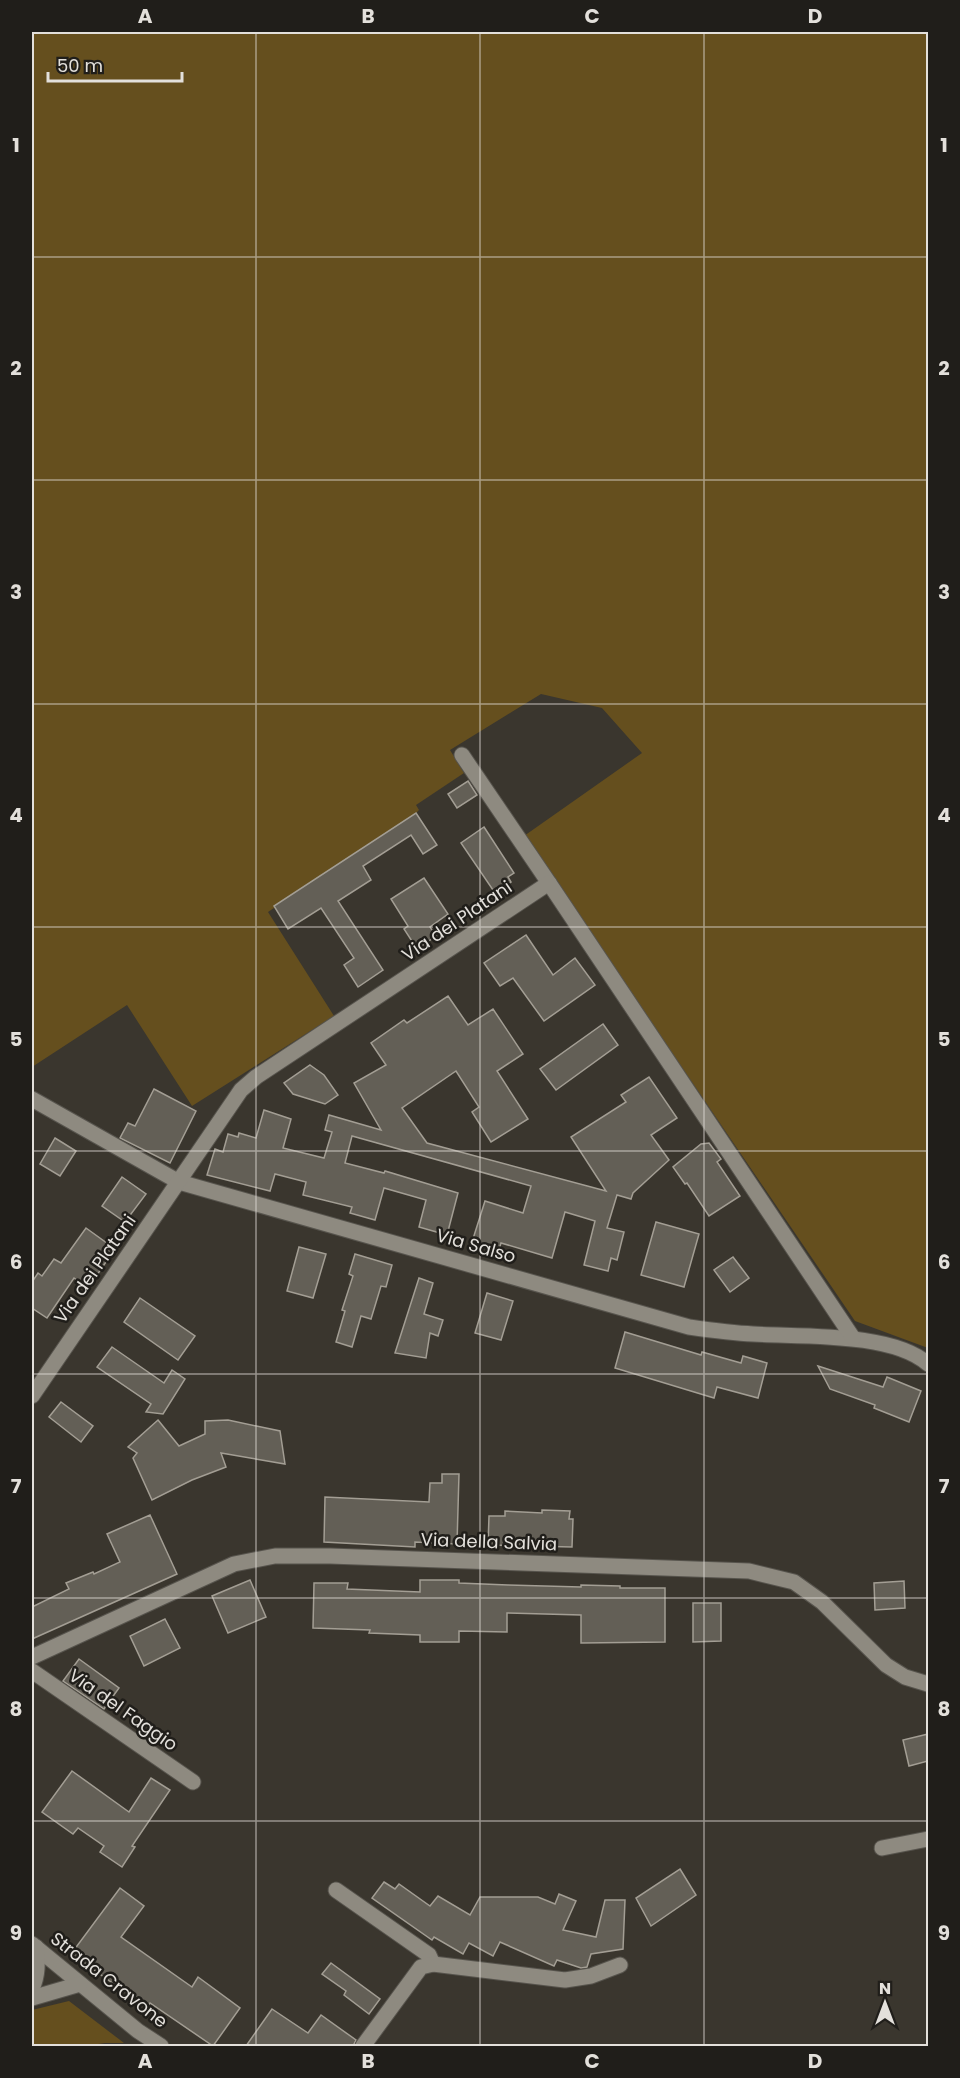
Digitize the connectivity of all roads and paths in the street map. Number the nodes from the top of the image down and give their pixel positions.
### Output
1 (462, 755) dead end
2 (549, 883) junction
3 (32, 1099) edge
4 (179, 1182) junction
5 (853, 1338) junction
6 (928, 1364) edge
7 (32, 1396) edge
8 (32, 1657) edge
9 (32, 1671) edge
10 (928, 1684) edge
11 (193, 1782) dead end
12 (928, 1839) edge
13 (882, 1848) dead end
14 (336, 1890) dead end
15 (34, 1946) edge
16 (433, 1964) junction
17 (620, 1965) dead end
18 (80, 1984) junction
19 (32, 1989) edge
20 (32, 1998) edge
21 (161, 2046) edge
22 (363, 2046) edge

1 - 2 street
2 - 4 street, Via dei Platani
2 - 5 street
3 - 4 street, Via Salso
4 - 5 street, Via Salso
4 - 7 street, Via dei Platani
5 - 6 street, Via Salso
8 - 10 street, Via della Salvia
9 - 11 street, Via del Faggio
12 - 13 street
14 - 16 street
15 - 18 street, Strada Cravone
15 - 19 street
16 - 17 street
16 - 22 street
18 - 20 street
18 - 21 street, Strada Cravone

